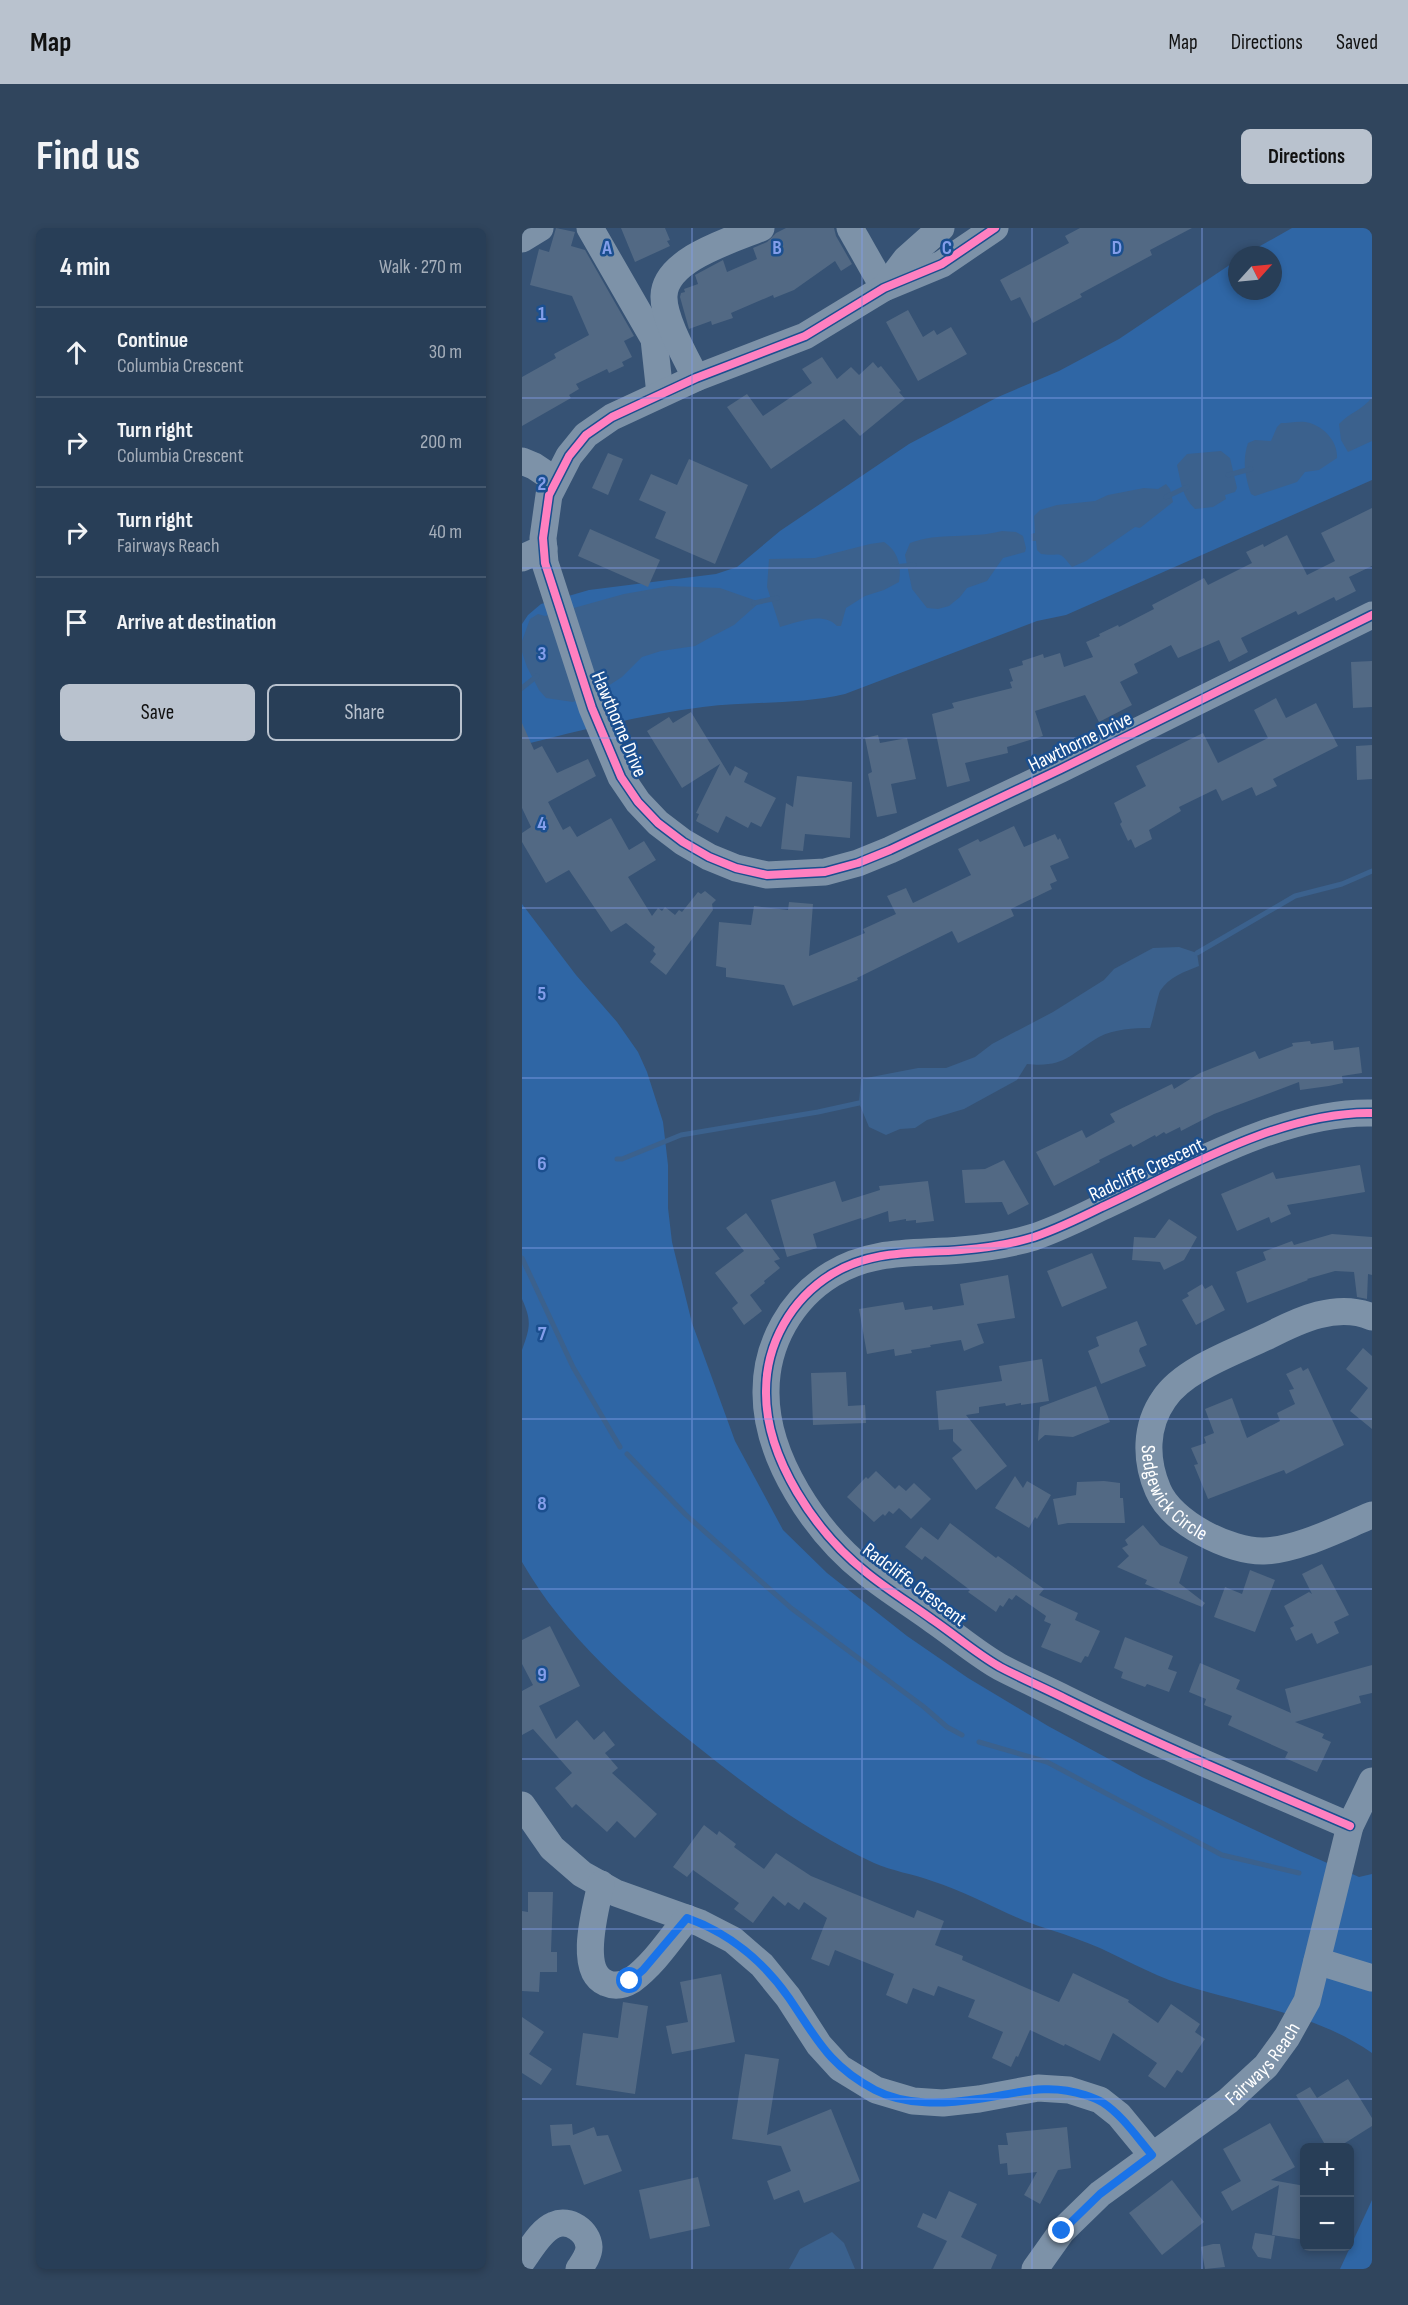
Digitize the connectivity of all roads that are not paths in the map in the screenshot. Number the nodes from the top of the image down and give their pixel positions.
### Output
1 (540, 228) edge
2 (590, 228) edge
3 (761, 228) edge
4 (850, 228) edge
5 (980, 232) edge
6 (934, 234) edge
7 (522, 239) edge
8 (942, 264) junction
9 (884, 288) junction
10 (696, 378) junction
11 (660, 394) junction
12 (522, 461) edge
13 (555, 480) junction
14 (533, 553) edge
15 (1370, 617) edge
16 (1372, 1113) edge
17 (1372, 1317) edge
18 (1372, 1515) edge
19 (1372, 1781) edge
20 (522, 1805) edge
21 (1350, 1826) junction
22 (601, 1884) junction
23 (687, 1918) junction
24 (1317, 1961) junction
25 (1372, 1978) edge
26 (1152, 2155) junction
27 (522, 2261) edge
28 (579, 2269) edge
29 (1035, 2269) edge

1 - 7 street
2 - 11 street
3 - 10 street
4 - 9 street
5 - 8 street, Hawthorne Drive
6 - 8 street
6 - 9 street, Hawthorne Drive
8 - 9 street, Hawthorne Drive
9 - 10 street, Hawthorne Drive
10 - 11 street, Hawthorne Drive
11 - 13 street, Hawthorne Drive
12 - 13 street
13 - 14 street, Hawthorne Drive
14 - 15 street, Hawthorne Drive
16 - 21 street, Radcliffe Crescent
17 - 18 street, Sedgewick Circle
19 - 21 street, Fairways Reach
20 - 22 street
21 - 24 street, Fairways Reach
22 - 23 street
22 - 23 street
23 - 26 street
24 - 25 street
24 - 26 street, Fairways Reach
26 - 29 street, Fairways Reach
27 - 28 street

